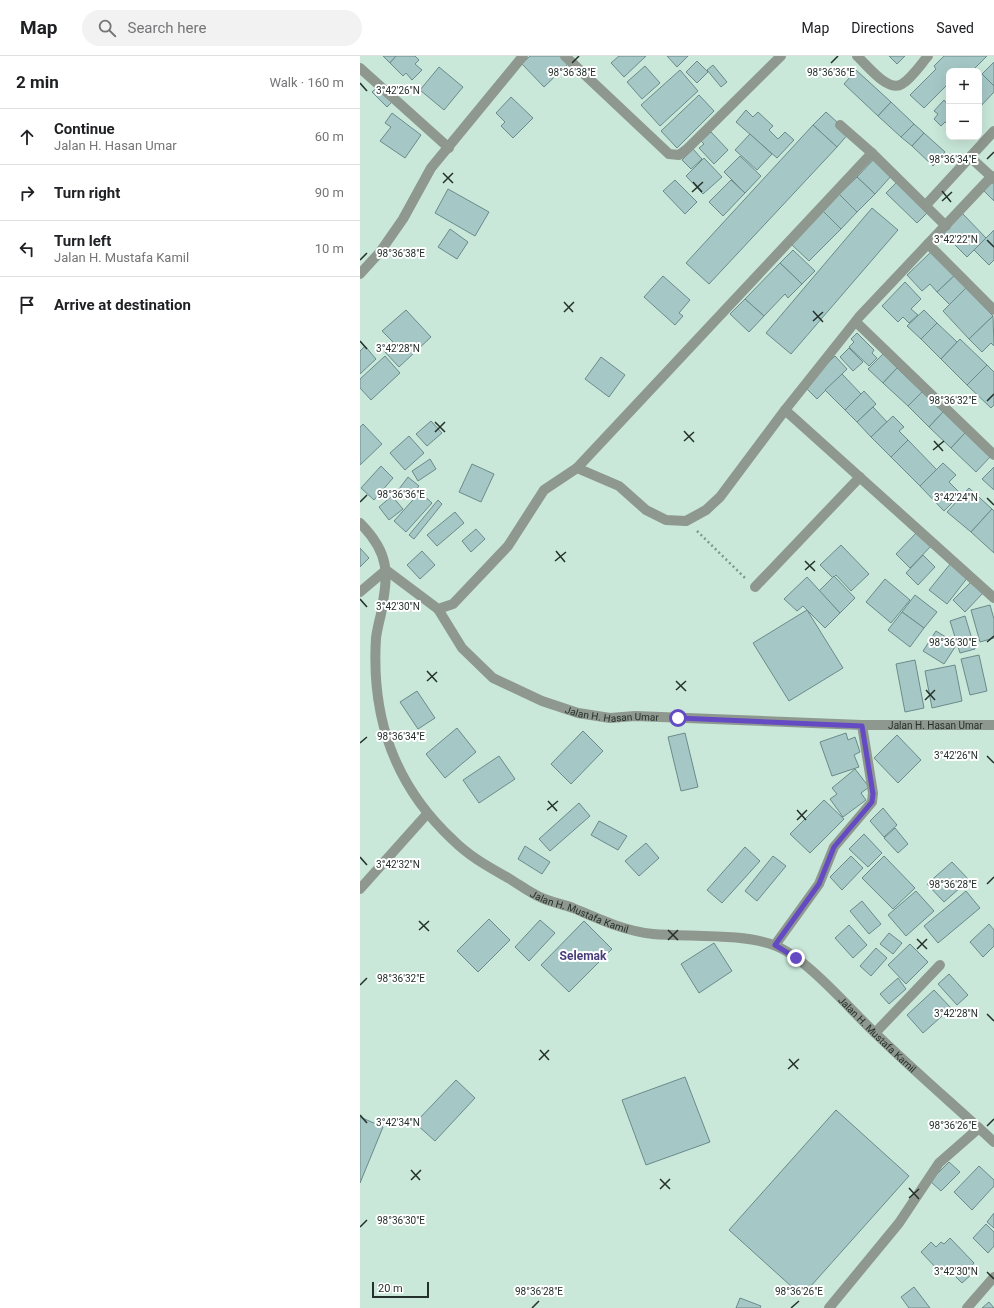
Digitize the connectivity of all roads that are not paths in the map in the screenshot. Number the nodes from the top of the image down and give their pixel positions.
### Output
1 (524, 56) edge
2 (565, 56) edge
3 (781, 56) edge
4 (857, 56) edge
5 (928, 56) edge
6 (360, 68) edge
7 (840, 125) dead end
8 (994, 131) edge
9 (449, 148) junction
10 (872, 153) junction
11 (970, 157) junction
12 (993, 178) edge
13 (926, 205) junction
14 (946, 226) junction
15 (928, 244) junction
16 (360, 274) edge
17 (994, 310) edge
18 (856, 322) junction
19 (785, 410) junction
20 (994, 455) edge
21 (578, 468) junction
22 (860, 477) junction
23 (360, 523) edge
24 (386, 570) junction
25 (755, 587) road end
26 (360, 592) edge
27 (994, 598) edge
28 (438, 609) junction
29 (994, 725) edge
30 (862, 726) junction
31 (427, 814) junction
32 (360, 889) edge
33 (775, 945) junction
34 (940, 965) dead end
35 (875, 1033) junction
36 (979, 1128) junction
37 (994, 1142) edge
38 (994, 1277) edge
39 (829, 1308) edge
40 (967, 1308) edge

1 - 9 street
2 - 3 street
4 - 5 street
6 - 9 street
7 - 10 street
8 - 11 street
9 - 16 street
10 - 13 street
10 - 21 street
11 - 12 street
11 - 13 street
12 - 14 street
13 - 14 street
14 - 15 street
15 - 17 street
15 - 18 street
18 - 19 street
18 - 20 street
19 - 21 street
19 - 22 street
21 - 28 street
22 - 25 street
22 - 27 street
23 - 24 street, Jalan H. Mustafa Kamil
24 - 26 street
24 - 28 street
24 - 31 street, Jalan H. Mustafa Kamil
28 - 30 street, Jalan H. Hasan Umar
29 - 30 street, Jalan H. Hasan Umar
30 - 33 street
31 - 32 street
31 - 33 street, Jalan H. Mustafa Kamil
33 - 35 street, Jalan H. Mustafa Kamil
34 - 35 street
35 - 36 street, Jalan H. Mustafa Kamil
36 - 37 street, Jalan H. Mustafa Kamil
36 - 39 street
38 - 40 street

